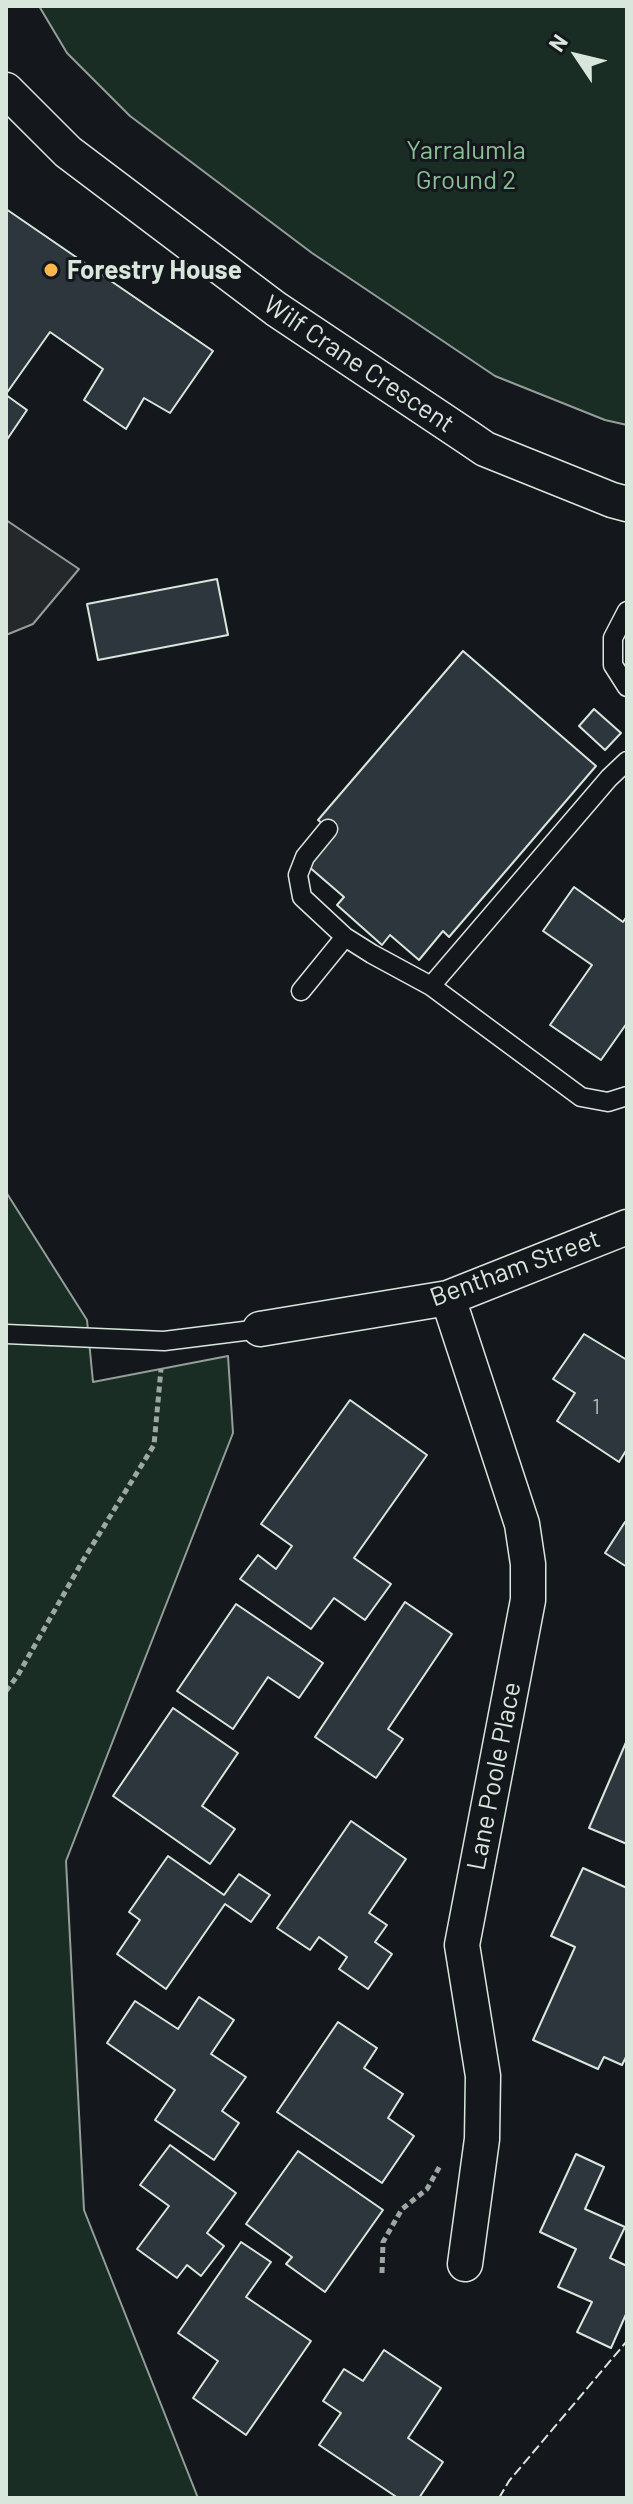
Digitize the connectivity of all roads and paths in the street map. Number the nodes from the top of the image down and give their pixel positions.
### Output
1 (6, 90) edge
2 (627, 504) edge
3 (627, 611) edge
4 (627, 687) edge
5 (627, 761) edge
6 (328, 829) dead end
7 (345, 937) junction
8 (431, 986) junction
9 (301, 991) dead end
10 (627, 1096) edge
11 (627, 1227) edge
12 (448, 1298) junction
13 (260, 1329) joint
14 (6, 1334) edge
15 (164, 1341) junction
16 (6, 1691) edge
17 (465, 2264) dead end

1 - 2 street, Wilf Crane Crescent
3 - 4 lane
5 - 8 lane
6 - 7 lane
7 - 8 lane
7 - 9 lane
8 - 10 lane
11 - 12 street, Bentham Street
12 - 13 street, Bentham Street
12 - 17 street, Lane Poole Place
13 - 15 lane
14 - 15 lane
15 - 16 path

